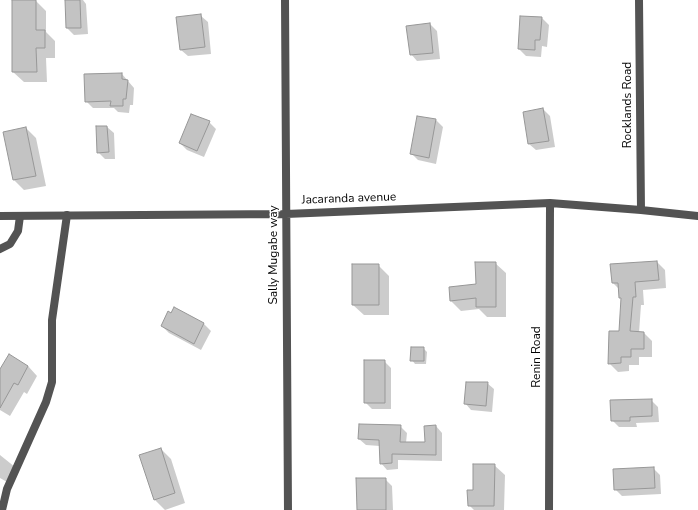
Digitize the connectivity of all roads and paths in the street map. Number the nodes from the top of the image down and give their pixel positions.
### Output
1 (284, 0) edge
2 (639, 0) edge
3 (550, 203) junction
4 (641, 210) junction
5 (286, 214) junction
6 (67, 215) junction
7 (0, 216) edge
8 (20, 216) junction
9 (698, 216) edge
10 (0, 250) edge
11 (2, 510) edge
12 (288, 510) edge
13 (549, 510) edge

1 - 5 street, Sally Mugabe way
2 - 4 street, Rocklands Road
3 - 4 street, Jacaranda avenue
3 - 5 street, Jacaranda avenue
3 - 13 street, Renin Road
4 - 9 street, Jacaranda avenue
5 - 6 street, Jacaranda avenue
5 - 12 street, Sally Mugabe way
6 - 8 street, Jacaranda avenue
6 - 11 street
7 - 8 street, Jacaranda avenue
8 - 10 street

